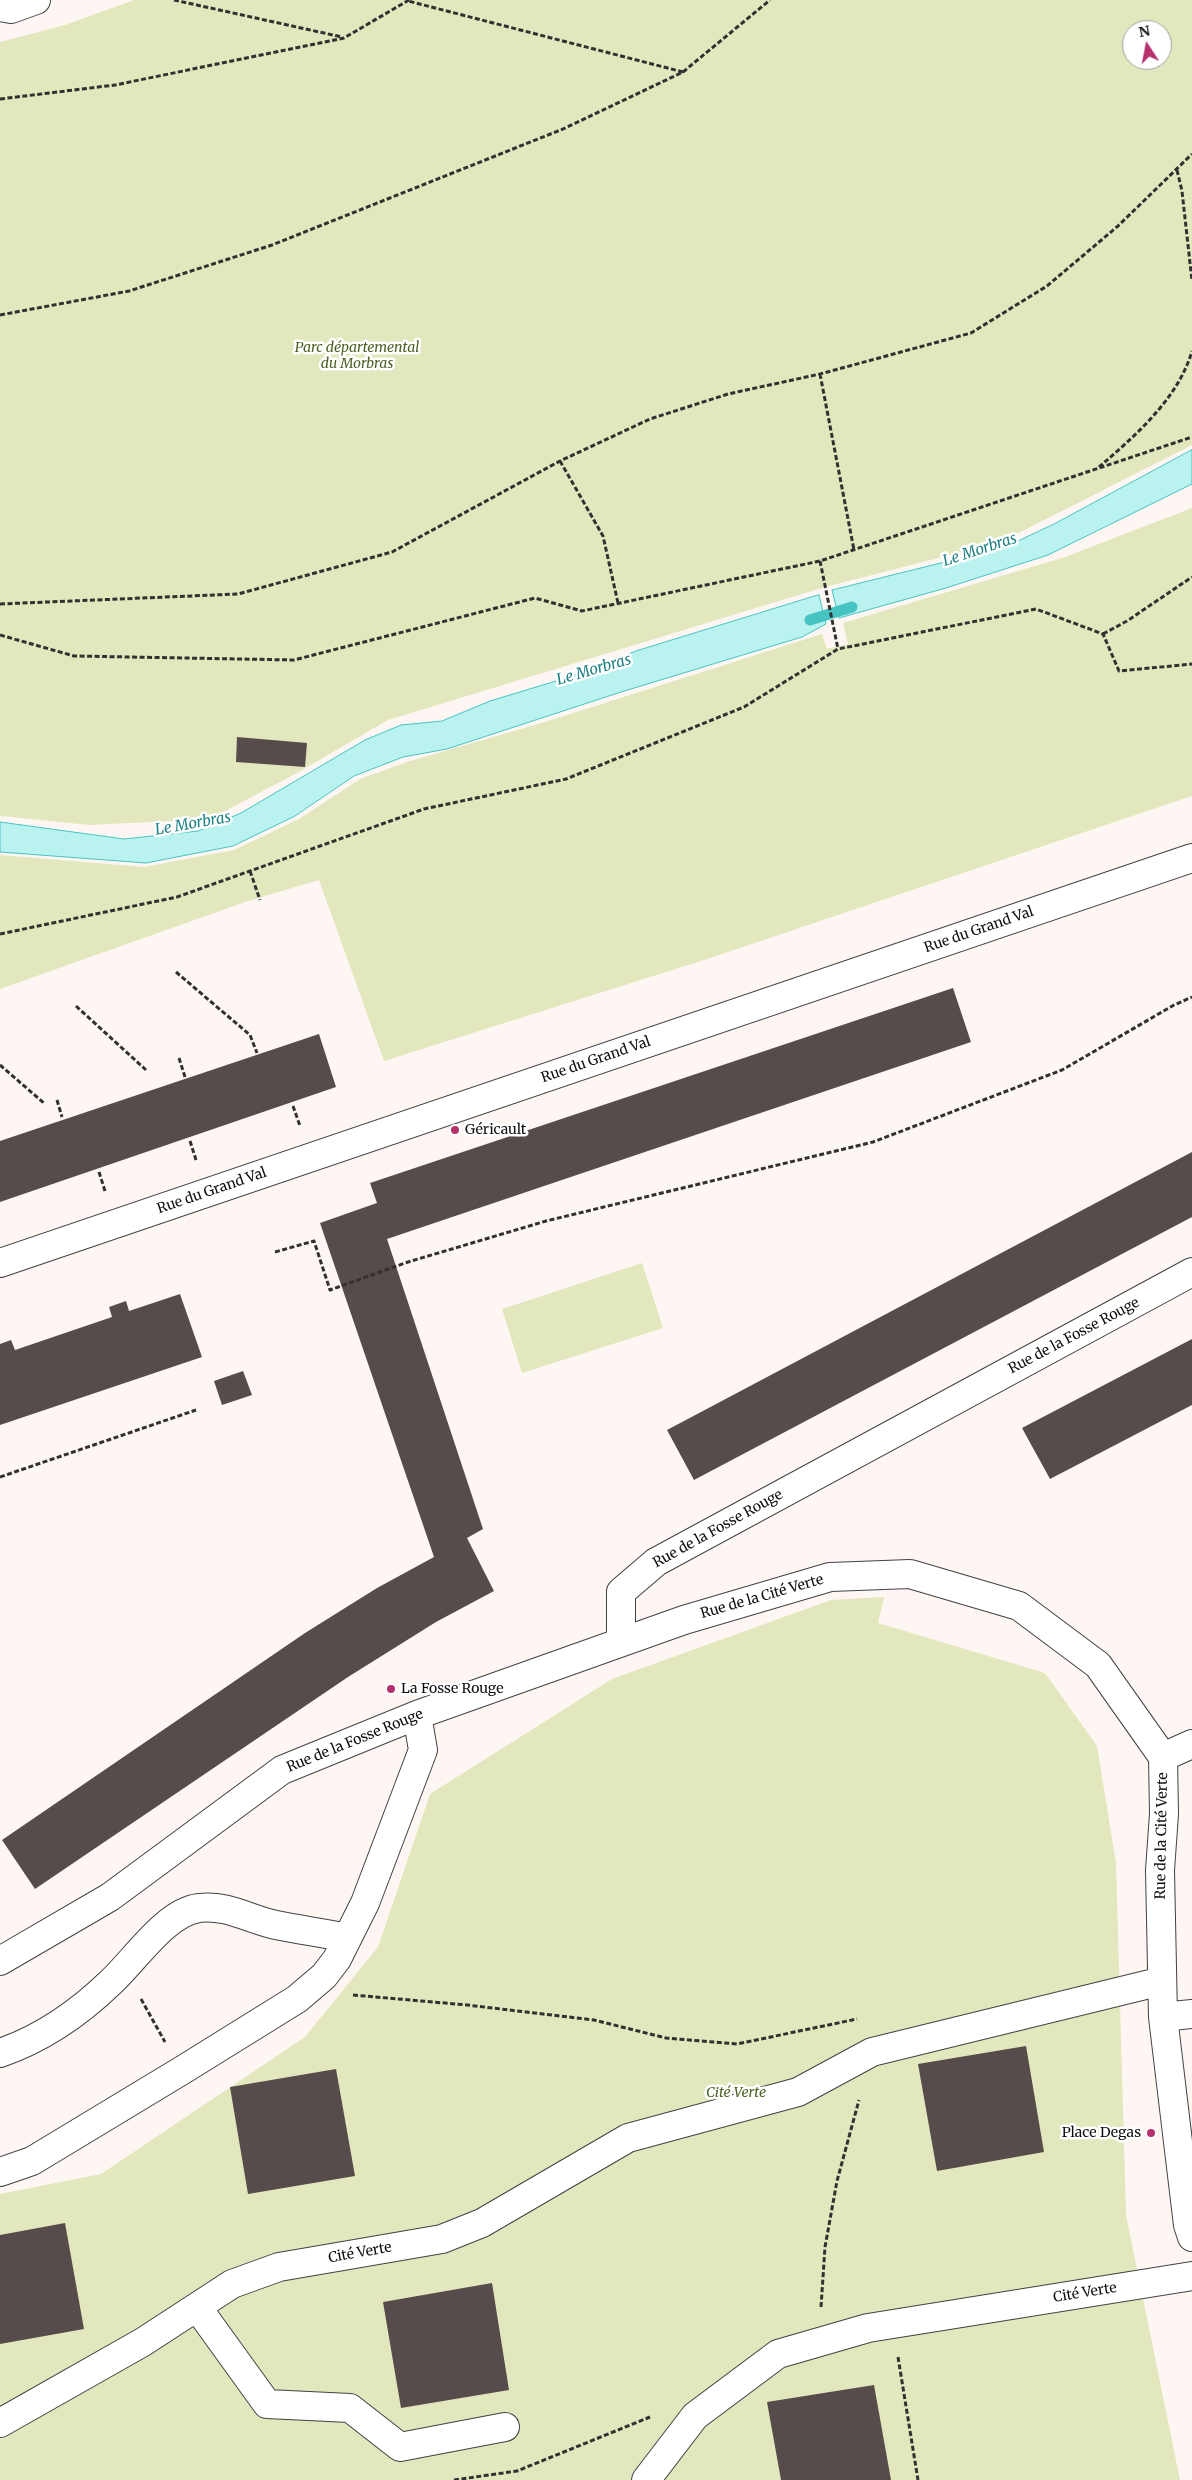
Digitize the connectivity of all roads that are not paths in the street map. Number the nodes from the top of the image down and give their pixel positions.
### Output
1 (36, 0) edge
2 (0, 7) edge
3 (1192, 858) edge
4 (0, 1263) edge
5 (1192, 1272) edge
6 (621, 1641) junction
7 (417, 1715) junction
8 (1192, 1744) edge
9 (1163, 1757) junction
10 (347, 1938) junction
11 (0, 1961) edge
12 (1162, 1981) junction
13 (1192, 2014) edge
14 (1163, 2017) junction
15 (0, 2053) edge
16 (0, 2172) edge
17 (1192, 2236) edge
18 (1192, 2276) edge
19 (197, 2307) junction
20 (0, 2423) edge
21 (505, 2427) dead end
22 (646, 2480) edge

1 - 2 street
3 - 4 street, Rue du Grand Val
5 - 6 street, Rue de la Fosse Rouge
6 - 7 street, Rue de la Fosse Rouge
6 - 9 street, Rue de la Cité Verte
7 - 10 street
7 - 11 street, Rue de la Fosse Rouge
8 - 9 street
9 - 12 street, Rue de la Cité Verte
10 - 15 street
10 - 16 street
12 - 14 street, Rue de la Cité Verte
12 - 19 street, Cité Verte
13 - 14 street
14 - 17 street, Rue de la Cité Verte
18 - 22 street, Cité Verte
19 - 20 street, Cité Verte
19 - 21 street

